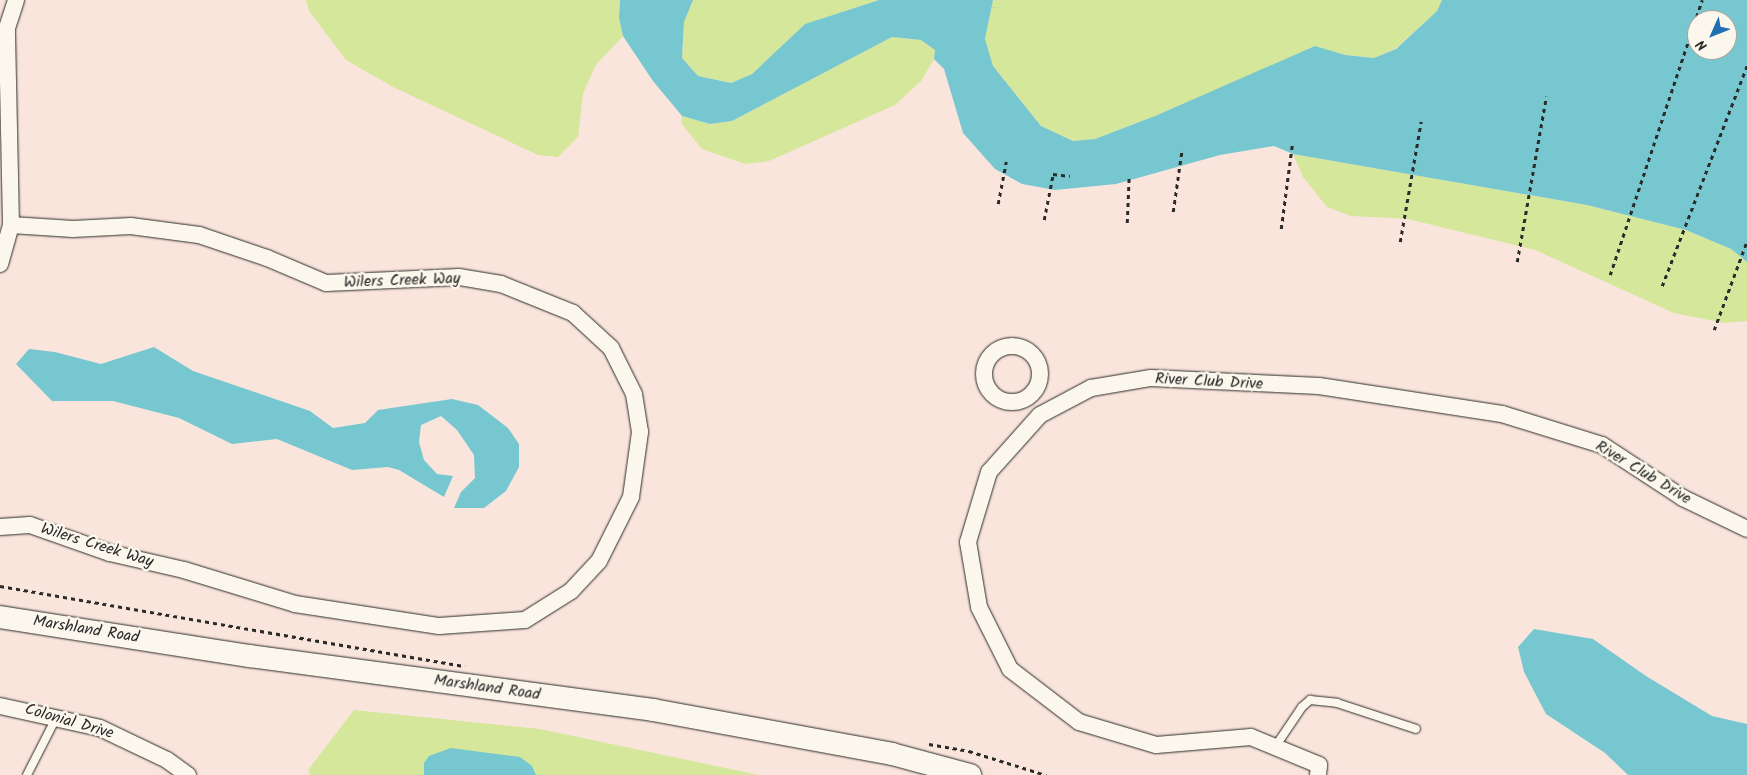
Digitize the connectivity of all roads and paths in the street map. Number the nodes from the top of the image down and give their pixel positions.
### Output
1 (16, 0) edge
2 (1702, 0) edge
3 (1747, 66) edge
4 (1546, 97) dead end
5 (1421, 122) dead end
6 (1292, 145) dead end
7 (1182, 149) dead end
8 (1006, 162) dead end
9 (1070, 176) dead end
10 (1129, 176) dead end
11 (998, 204) dead end
12 (1173, 212) dead end
13 (1044, 220) dead end
14 (1126, 223) dead end
15 (11, 225) junction
16 (1281, 229) dead end
17 (1747, 241) edge
18 (1400, 242) dead end
19 (1517, 262) dead end
20 (0, 264) edge
21 (1610, 275) dead end
22 (1662, 286) dead end
23 (1714, 330) dead end
24 (1028, 398) dead end
25 (1040, 415) junction
26 (0, 527) edge
27 (1747, 529) edge
28 (0, 617) edge
29 (0, 706) edge
30 (57, 716) junction
31 (1416, 729) dead end
32 (1275, 746) junction
33 (27, 775) edge
34 (188, 775) edge
35 (970, 775) edge
36 (1318, 775) edge

1 - 15 street
2 - 21 path
3 - 22 path
4 - 19 path
5 - 18 path
6 - 16 path
7 - 12 path
8 - 11 path
9 - 13 path
10 - 14 path
15 - 20 street
15 - 26 street, Wilers Creek Way
17 - 23 path
24 - 25 street
25 - 27 street, River Club Drive
25 - 32 street, River Club Drive
28 - 35 street, Marshland Road
29 - 30 street, Colonial Drive
30 - 33 lane
30 - 34 street, Colonial Drive
31 - 32 lane
32 - 36 street, River Club Drive

